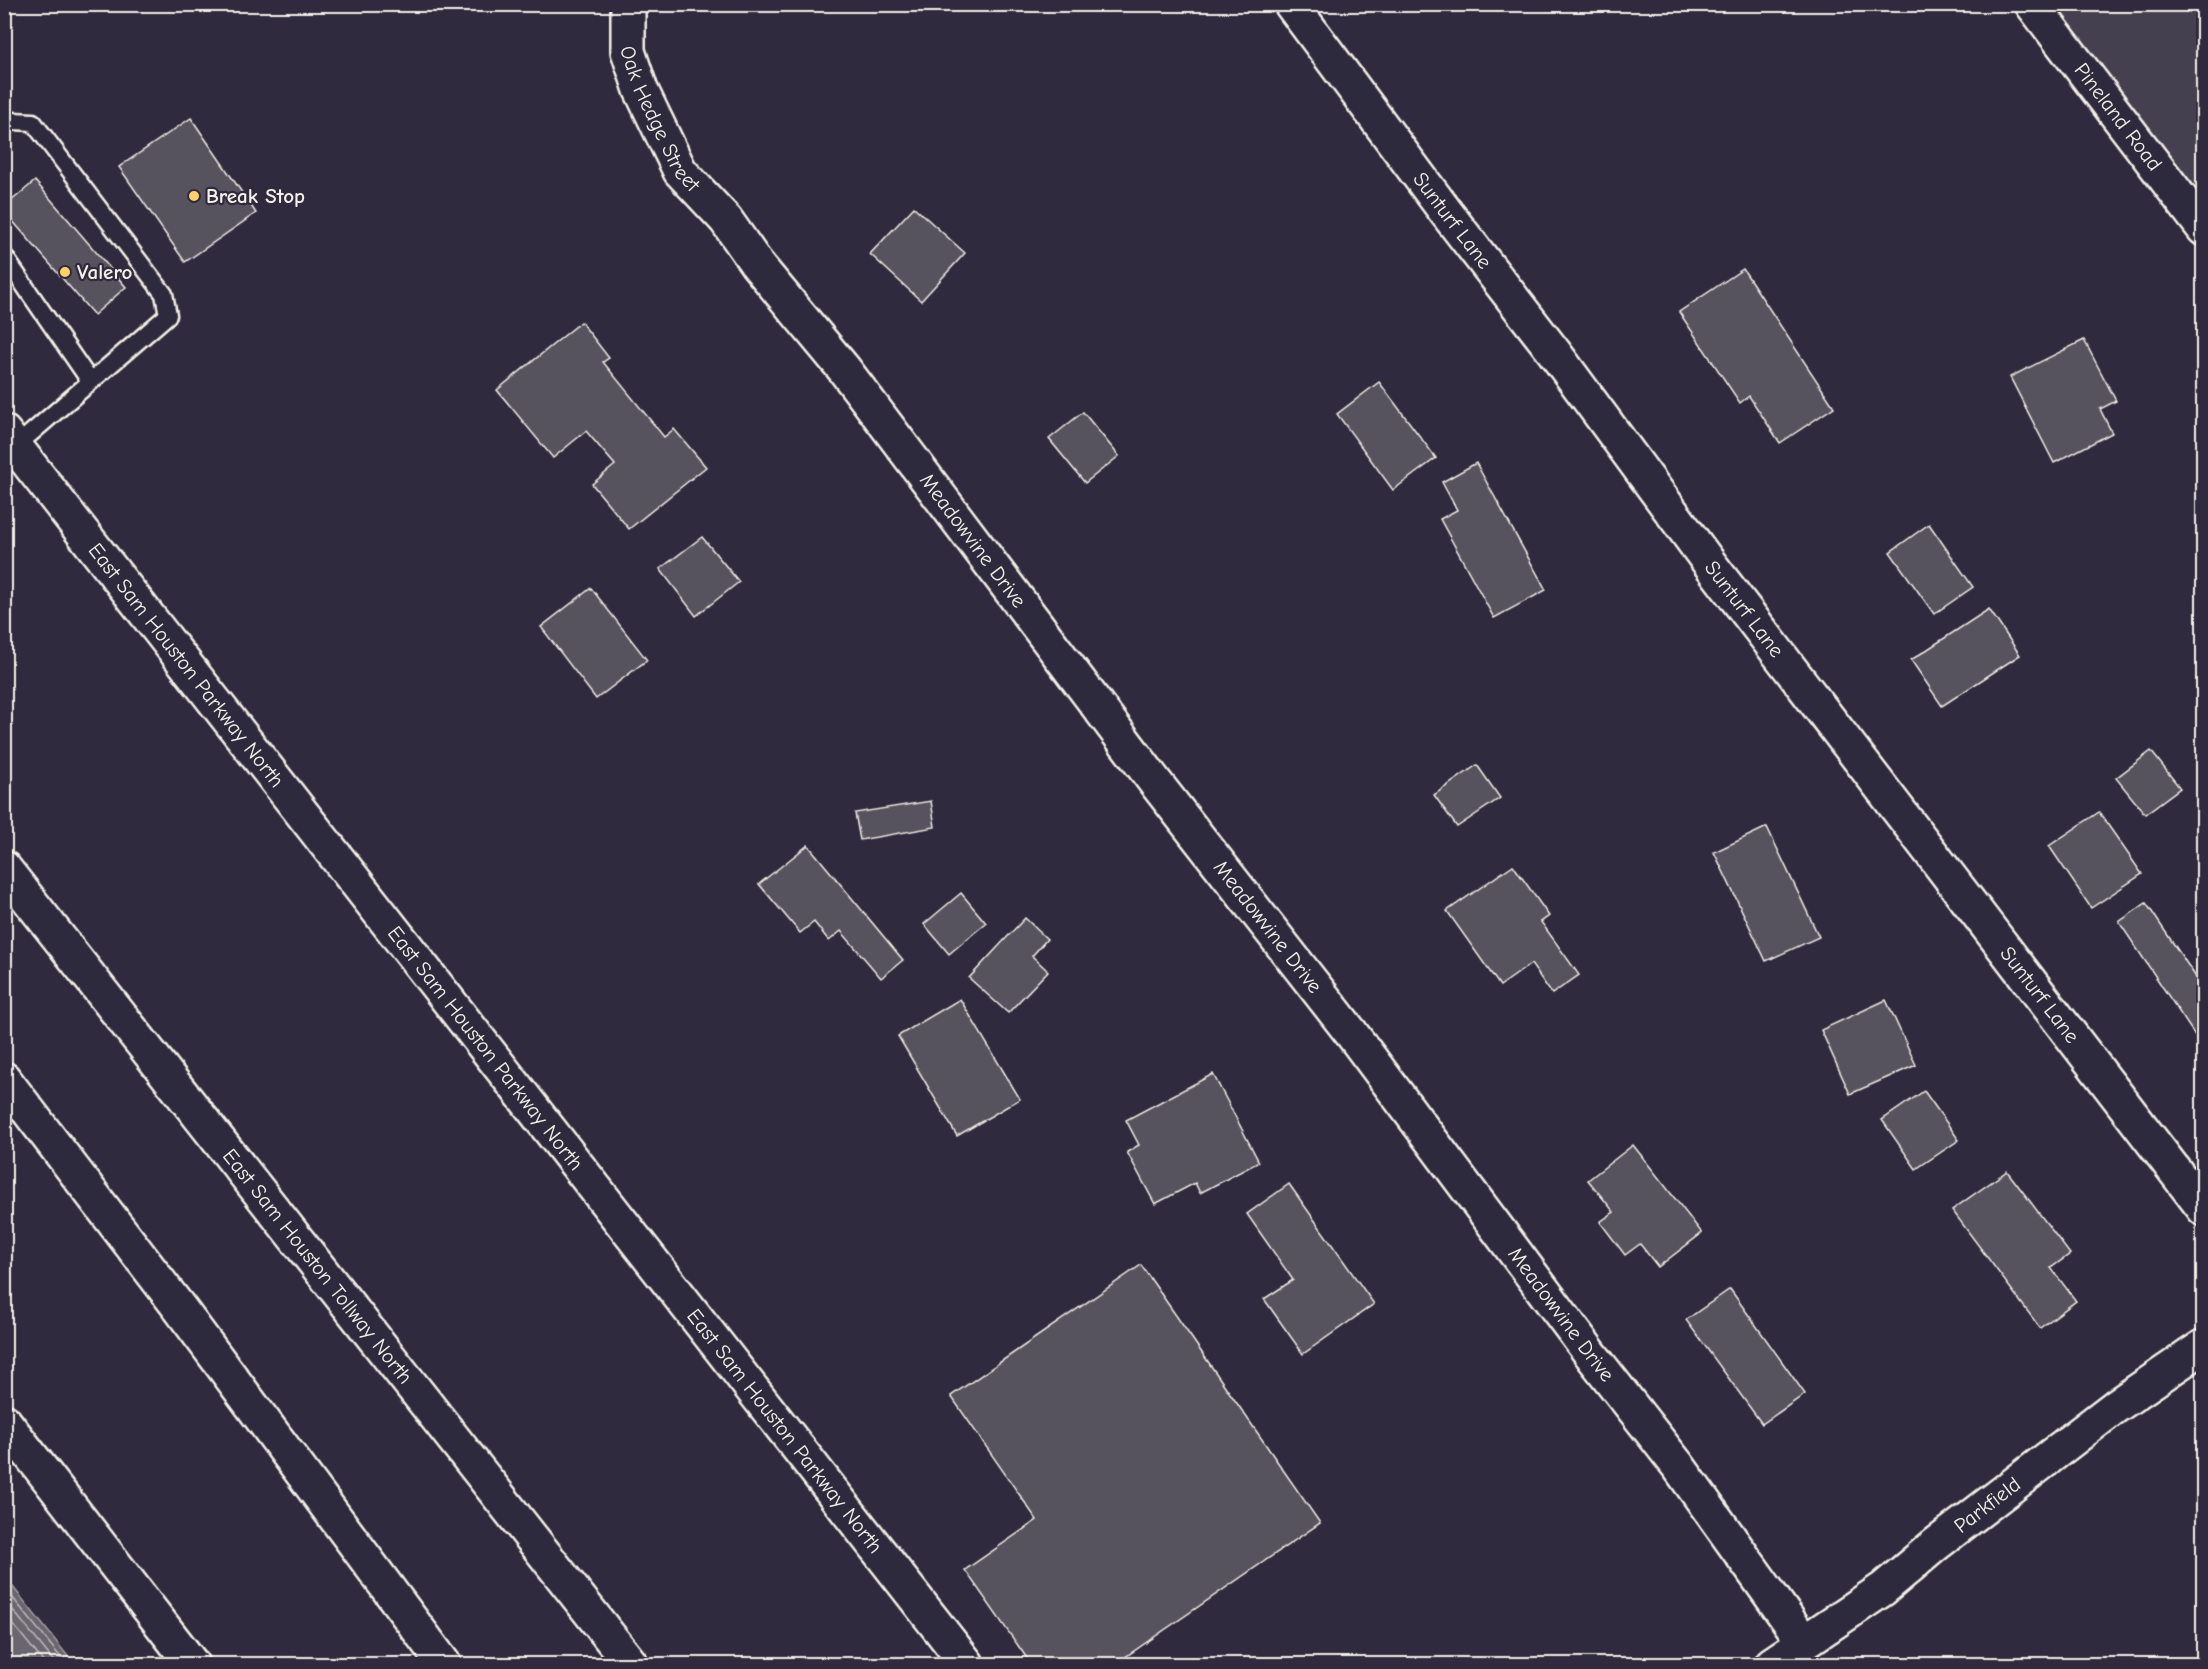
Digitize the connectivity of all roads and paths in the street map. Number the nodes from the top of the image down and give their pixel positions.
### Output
1 (628, 4) edge
2 (1291, 4) edge
3 (2032, 4) edge
4 (4, 127) edge
5 (723, 217) joint
6 (2204, 229) edge
7 (4, 256) edge
8 (90, 381) junction
9 (10, 439) edge
10 (4, 868) edge
11 (4, 1079) edge
12 (2204, 1209) edge
13 (2204, 1346) edge
14 (4, 1421) edge
15 (1804, 1642) junction
16 (192, 1665) edge
17 (444, 1665) edge
18 (631, 1665) edge
19 (966, 1665) edge
20 (1772, 1665) edge

1 - 5 main road, Oak Hedge Street
2 - 12 main road, Sunturf Lane
3 - 6 main road, Pineland Road
4 - 8 lane
5 - 15 main road, Meadowvine Drive
7 - 8 lane
8 - 9 lane
9 - 19 main road, East Sam Houston Parkway North
10 - 18 main road, East Sam Houston Tollway North
11 - 17 main road
13 - 15 main road, Parkfield
14 - 16 main road
15 - 20 main road, Parkfield

